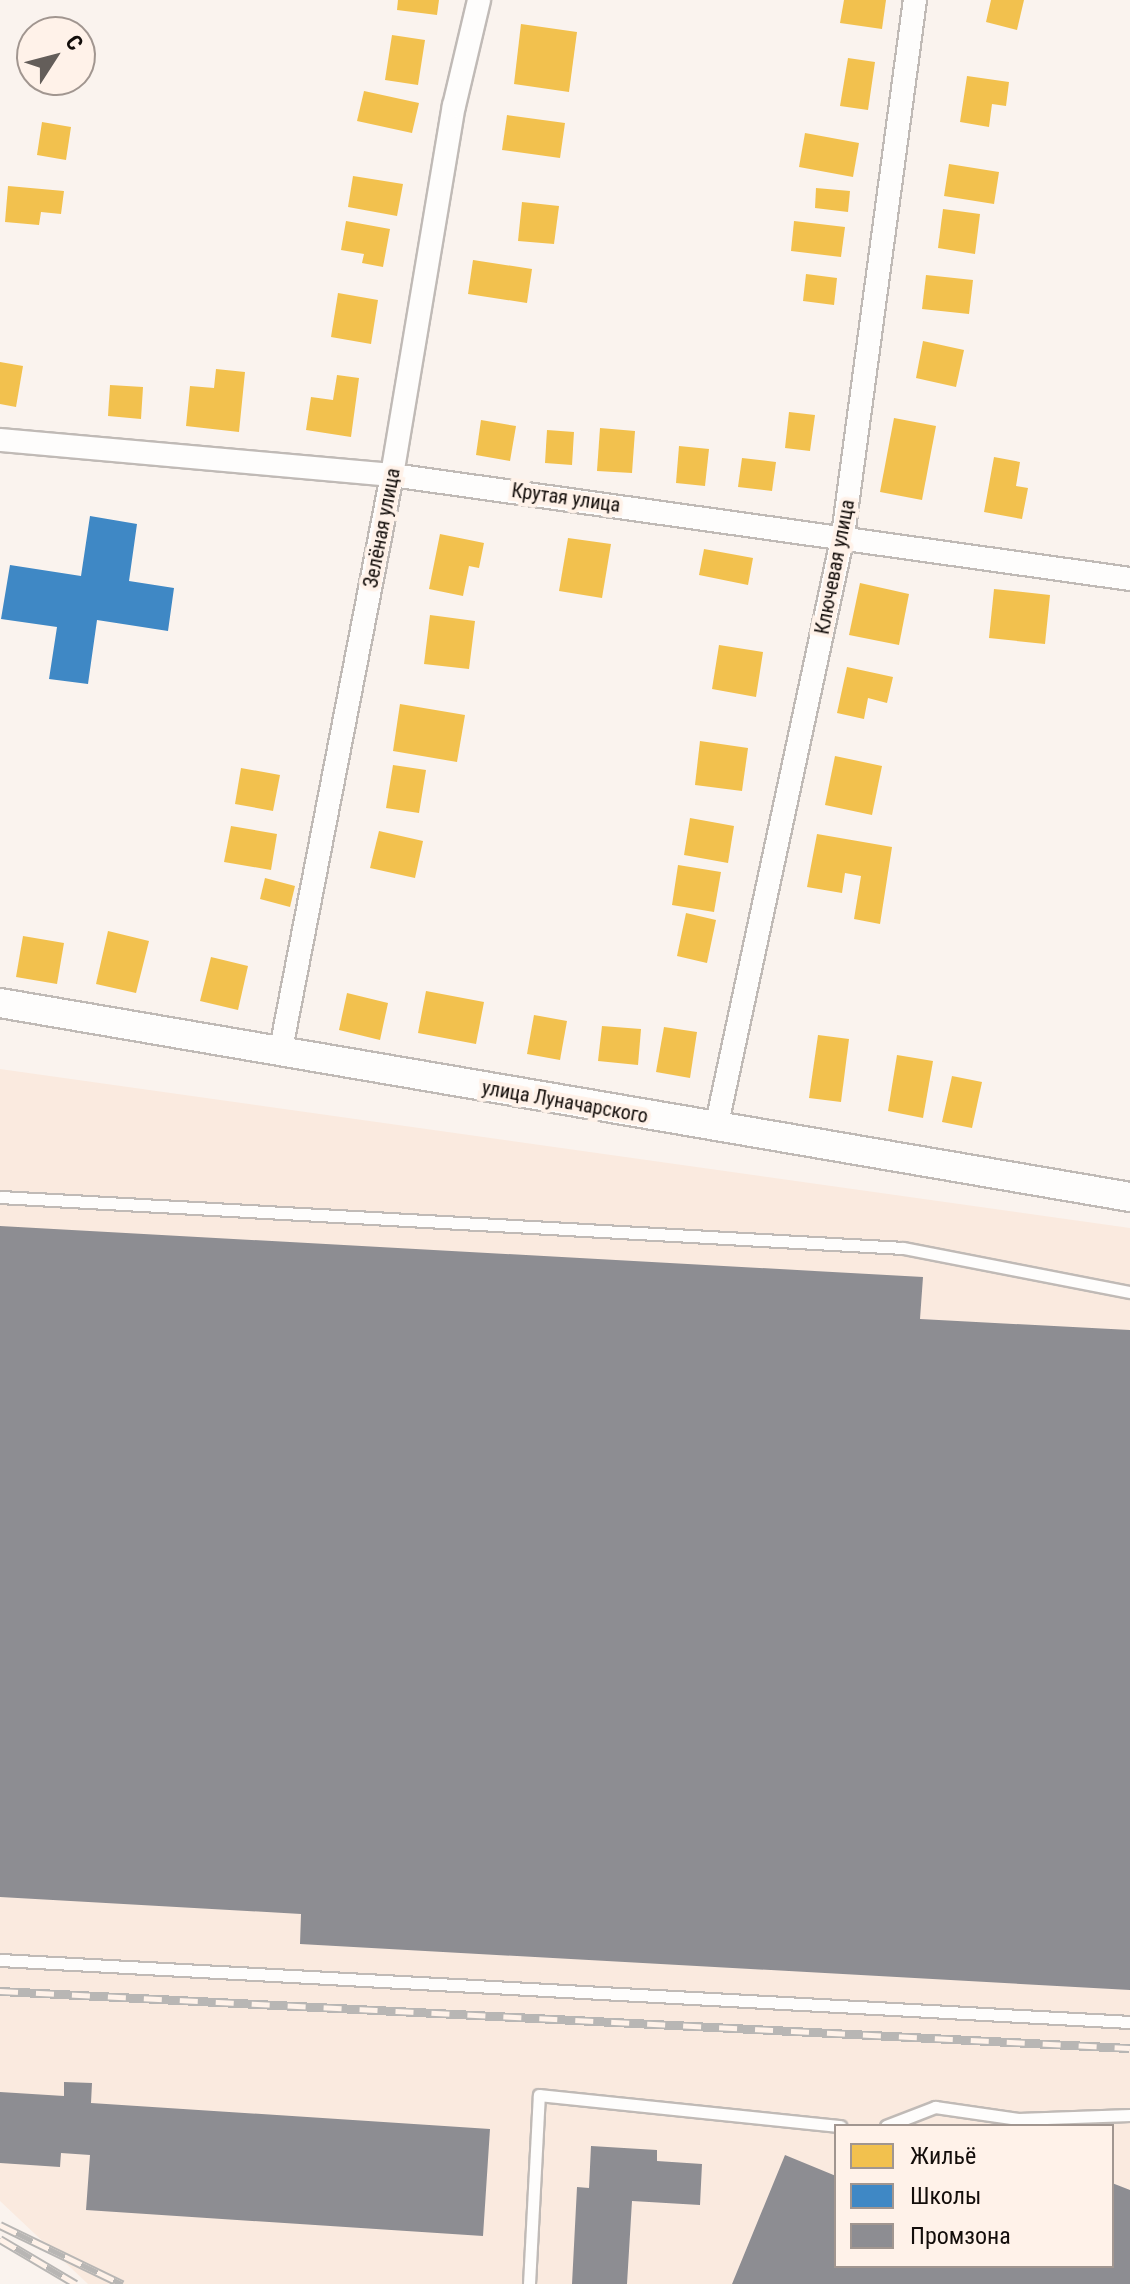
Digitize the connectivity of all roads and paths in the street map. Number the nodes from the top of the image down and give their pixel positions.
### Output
1 (479, 0) edge
2 (915, 0) edge
3 (0, 440) edge
4 (392, 475) junction
5 (843, 535) junction
6 (1130, 579) edge
7 (0, 1003) edge
8 (280, 1054) junction
9 (716, 1128) junction
10 (0, 1197) edge
11 (1130, 1197) edge
12 (1130, 1292) edge
13 (0, 1960) edge
14 (1130, 2022) edge
15 (1130, 2115) edge
16 (891, 2124) edge
17 (834, 2125) edge
18 (529, 2284) edge

1 - 4 street, Зелёная улица
2 - 5 street, Ключевая улица
3 - 4 street, Крутая улица
4 - 5 street, Крутая улица
4 - 8 street, Зелёная улица
5 - 6 street, Крутая улица
5 - 9 street, Ключевая улица
7 - 8 street, улица Луначарского
8 - 9 street, улица Луначарского
9 - 11 street, улица Луначарского
10 - 12 lane
13 - 14 lane
15 - 16 lane
17 - 18 lane

